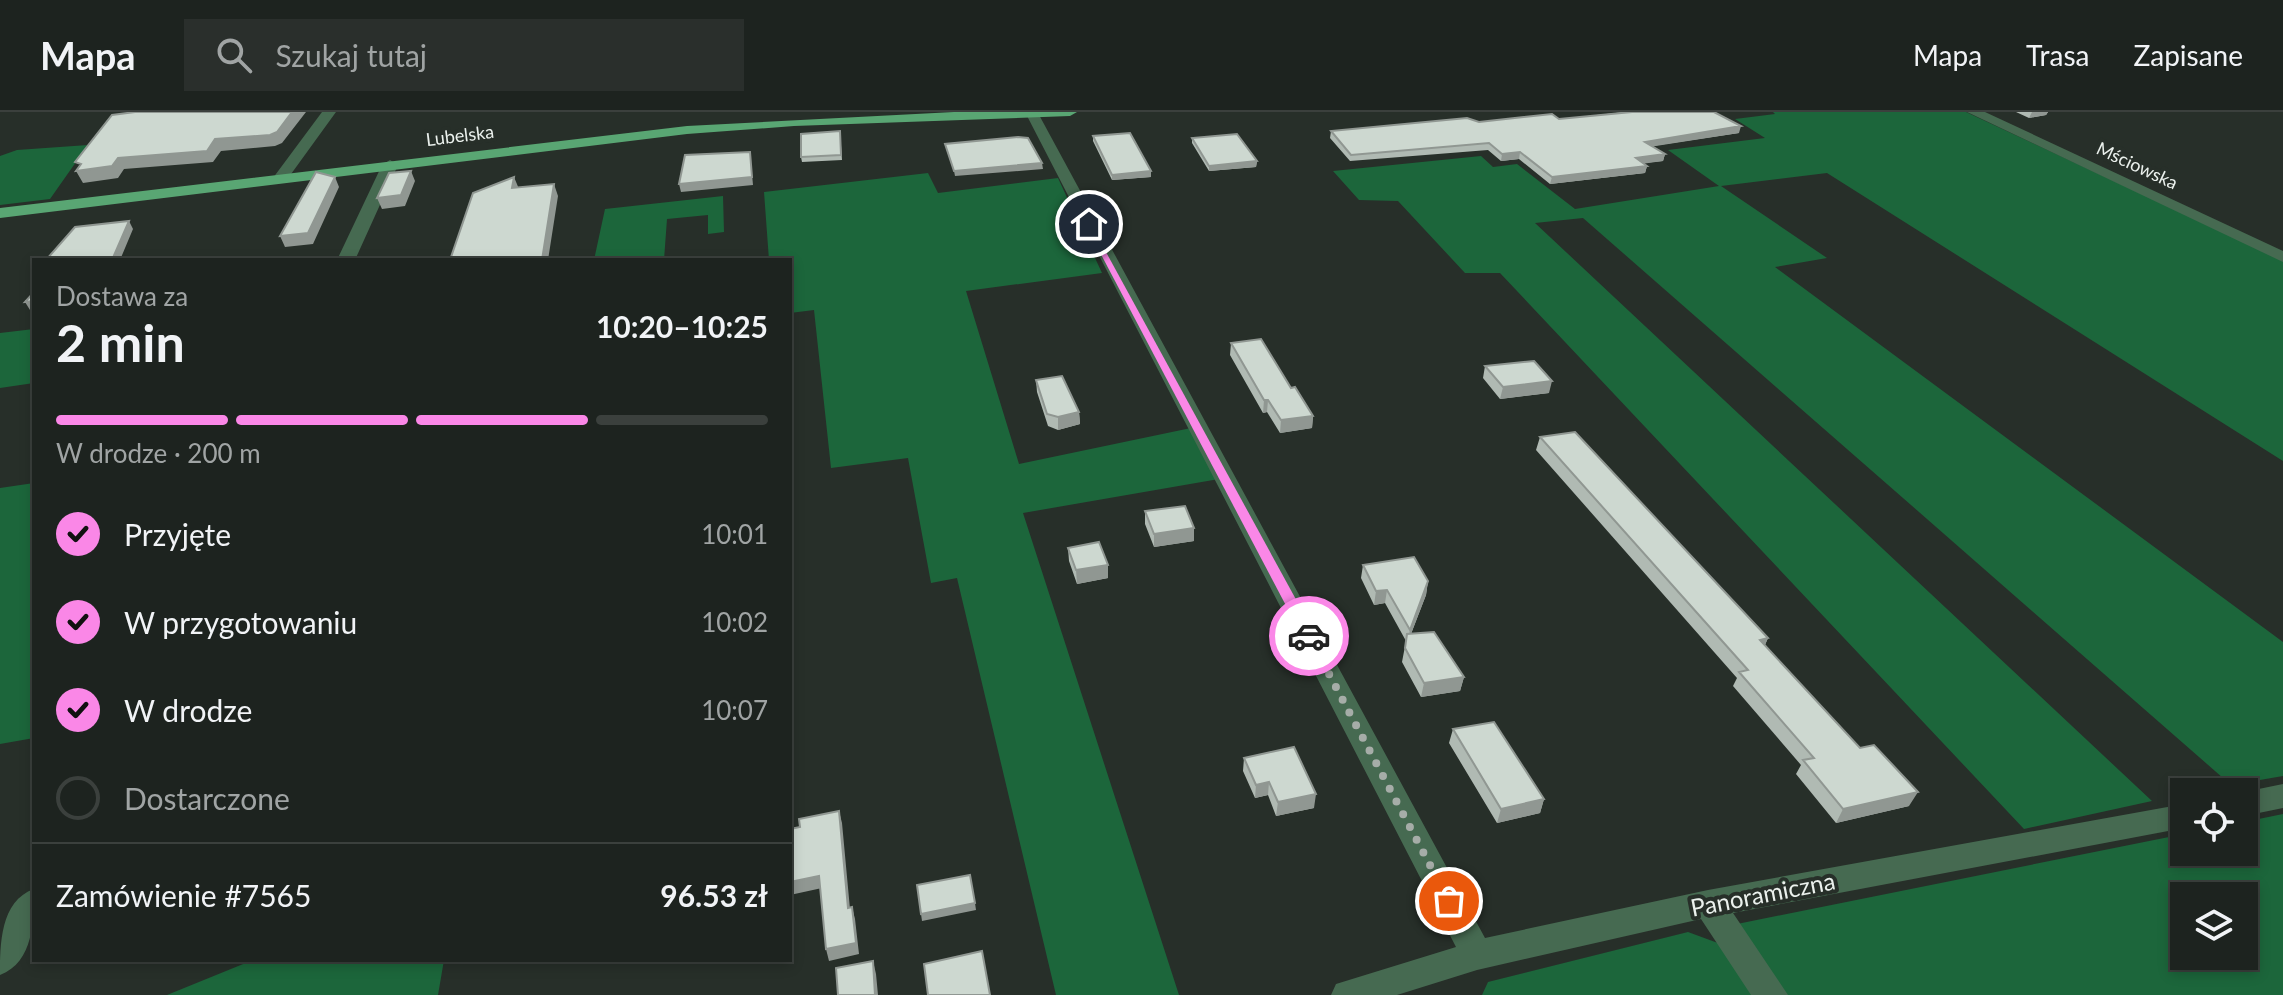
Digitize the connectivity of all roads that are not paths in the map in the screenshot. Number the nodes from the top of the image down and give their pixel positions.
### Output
1 (329, 112) edge
2 (1070, 112) edge
3 (1974, 112) edge
4 (1031, 113) edge
5 (867, 115) edge
6 (390, 165) junction
7 (281, 178) junction
8 (0, 213) edge
9 (2283, 257) edge
10 (347, 258) edge
11 (2283, 796) edge
12 (2258, 801) edge
13 (2170, 819) edge
14 (1708, 904) junction
15 (32, 906) edge
16 (1477, 955) junction
17 (0, 960) edge
18 (1348, 995) edge
19 (1771, 995) edge

1 - 7 street
2 - 4 main road, Lubelska
3 - 9 street, Mściowska
4 - 5 main road, Lubelska
4 - 16 street
5 - 6 main road, Lubelska
6 - 7 main road, Lubelska
6 - 10 street
7 - 8 main road, Lubelska
11 - 12 street
13 - 14 street, Panoramiczna
14 - 16 street, Panoramiczna
14 - 19 street
15 - 17 street
16 - 18 street, Panoramiczna

